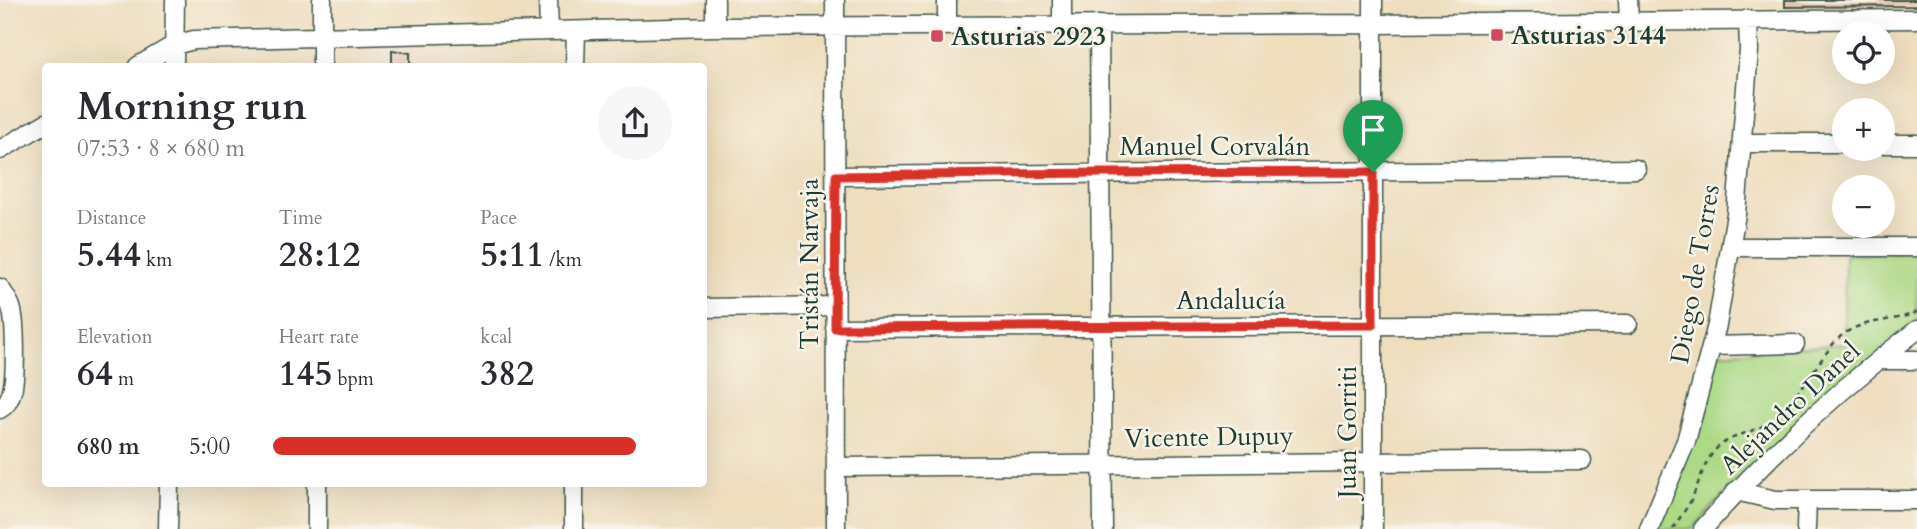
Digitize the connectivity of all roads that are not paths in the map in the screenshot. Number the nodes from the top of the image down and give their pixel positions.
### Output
1 (175, 0) edge
2 (322, 0) edge
3 (715, 0) edge
4 (835, 0) edge
5 (947, 0) edge
6 (1062, 0) edge
7 (1373, 0) edge
8 (1628, 0) edge
9 (546, 2) edge
10 (1740, 19) junction
11 (1917, 19) edge
12 (1629, 21) junction
13 (1062, 24) junction
14 (1373, 24) junction
15 (947, 25) junction
16 (1099, 25) junction
17 (835, 26) junction
18 (715, 27) junction
19 (550, 31) junction
20 (576, 31) junction
21 (322, 37) junction
22 (174, 46) junction
23 (143, 63) edge
24 (174, 63) edge
25 (321, 63) edge
26 (575, 63) edge
27 (42, 124) edge
28 (1743, 143) junction
29 (1832, 143) edge
30 (1895, 144) edge
31 (1917, 144) edge
32 (0, 150) edge
33 (1636, 169) dead end
34 (1373, 172) junction
35 (1100, 173) junction
36 (836, 176) junction
37 (1731, 247) junction
38 (1917, 247) edge
39 (0, 288) edge
40 (835, 306) junction
41 (707, 308) edge
42 (1628, 324) dead end
43 (1373, 325) junction
44 (1101, 327) junction
45 (835, 328) junction
46 (1917, 330) edge
47 (1795, 344) dead end
48 (1712, 346) junction
49 (1880, 360) junction
50 (1917, 360) edge
51 (0, 409) edge
52 (1582, 460) dead end
53 (1373, 462) junction
54 (1102, 465) junction
55 (836, 467) junction
56 (169, 487) edge
57 (317, 487) edge
58 (574, 487) edge
59 (1736, 491) junction
60 (1807, 500) junction
61 (1917, 500) edge
62 (168, 529) edge
63 (317, 529) edge
64 (574, 529) edge
65 (836, 529) edge
66 (1103, 529) edge
67 (1373, 529) edge
68 (1650, 529) edge
69 (1703, 529) edge
70 (1806, 529) edge

1 - 22 street
2 - 21 street
3 - 18 street
4 - 17 street, Tristán Narvaja
5 - 15 street
6 - 13 street
7 - 14 street, Juan Gorriti
8 - 12 street
9 - 19 street
10 - 11 street
10 - 12 street
10 - 28 street, Diego de Torres
12 - 14 street
13 - 15 street
13 - 16 street
14 - 16 street
14 - 34 street, Juan Gorriti
15 - 17 street
16 - 35 street
17 - 18 street
17 - 36 street, Tristán Narvaja
18 - 20 street
19 - 20 street
19 - 21 street
20 - 26 street
21 - 22 street
21 - 25 street
22 - 23 street
22 - 24 street
27 - 32 street
28 - 29 street
28 - 37 street, Diego de Torres
30 - 31 street
33 - 34 street, Manuel Corvalán
34 - 35 street, Manuel Corvalán
34 - 43 street, Juan Gorriti
35 - 36 street, Manuel Corvalán
35 - 44 street
36 - 40 street, Tristán Narvaja
37 - 38 street
37 - 48 street, Diego de Torres
39 - 51 street
40 - 41 street
40 - 45 street, Tristán Narvaja
42 - 43 street, Andalucía
43 - 44 street, Andalucía
43 - 53 street, Juan Gorriti
44 - 45 street, Andalucía
44 - 54 street
45 - 55 street, Tristán Narvaja
46 - 49 street, Alejandro Danel
47 - 48 street
48 - 68 street, Diego de Torres
49 - 50 street
49 - 59 street, Alejandro Danel
52 - 53 street, Vicente Dupuy
53 - 54 street, Vicente Dupuy
53 - 67 street, Juan Gorriti
54 - 55 street, Vicente Dupuy
54 - 66 street
55 - 65 street, Tristán Narvaja
56 - 62 street
57 - 63 street
58 - 64 street
59 - 60 street
59 - 69 street, Alejandro Danel
60 - 61 street
60 - 70 street

